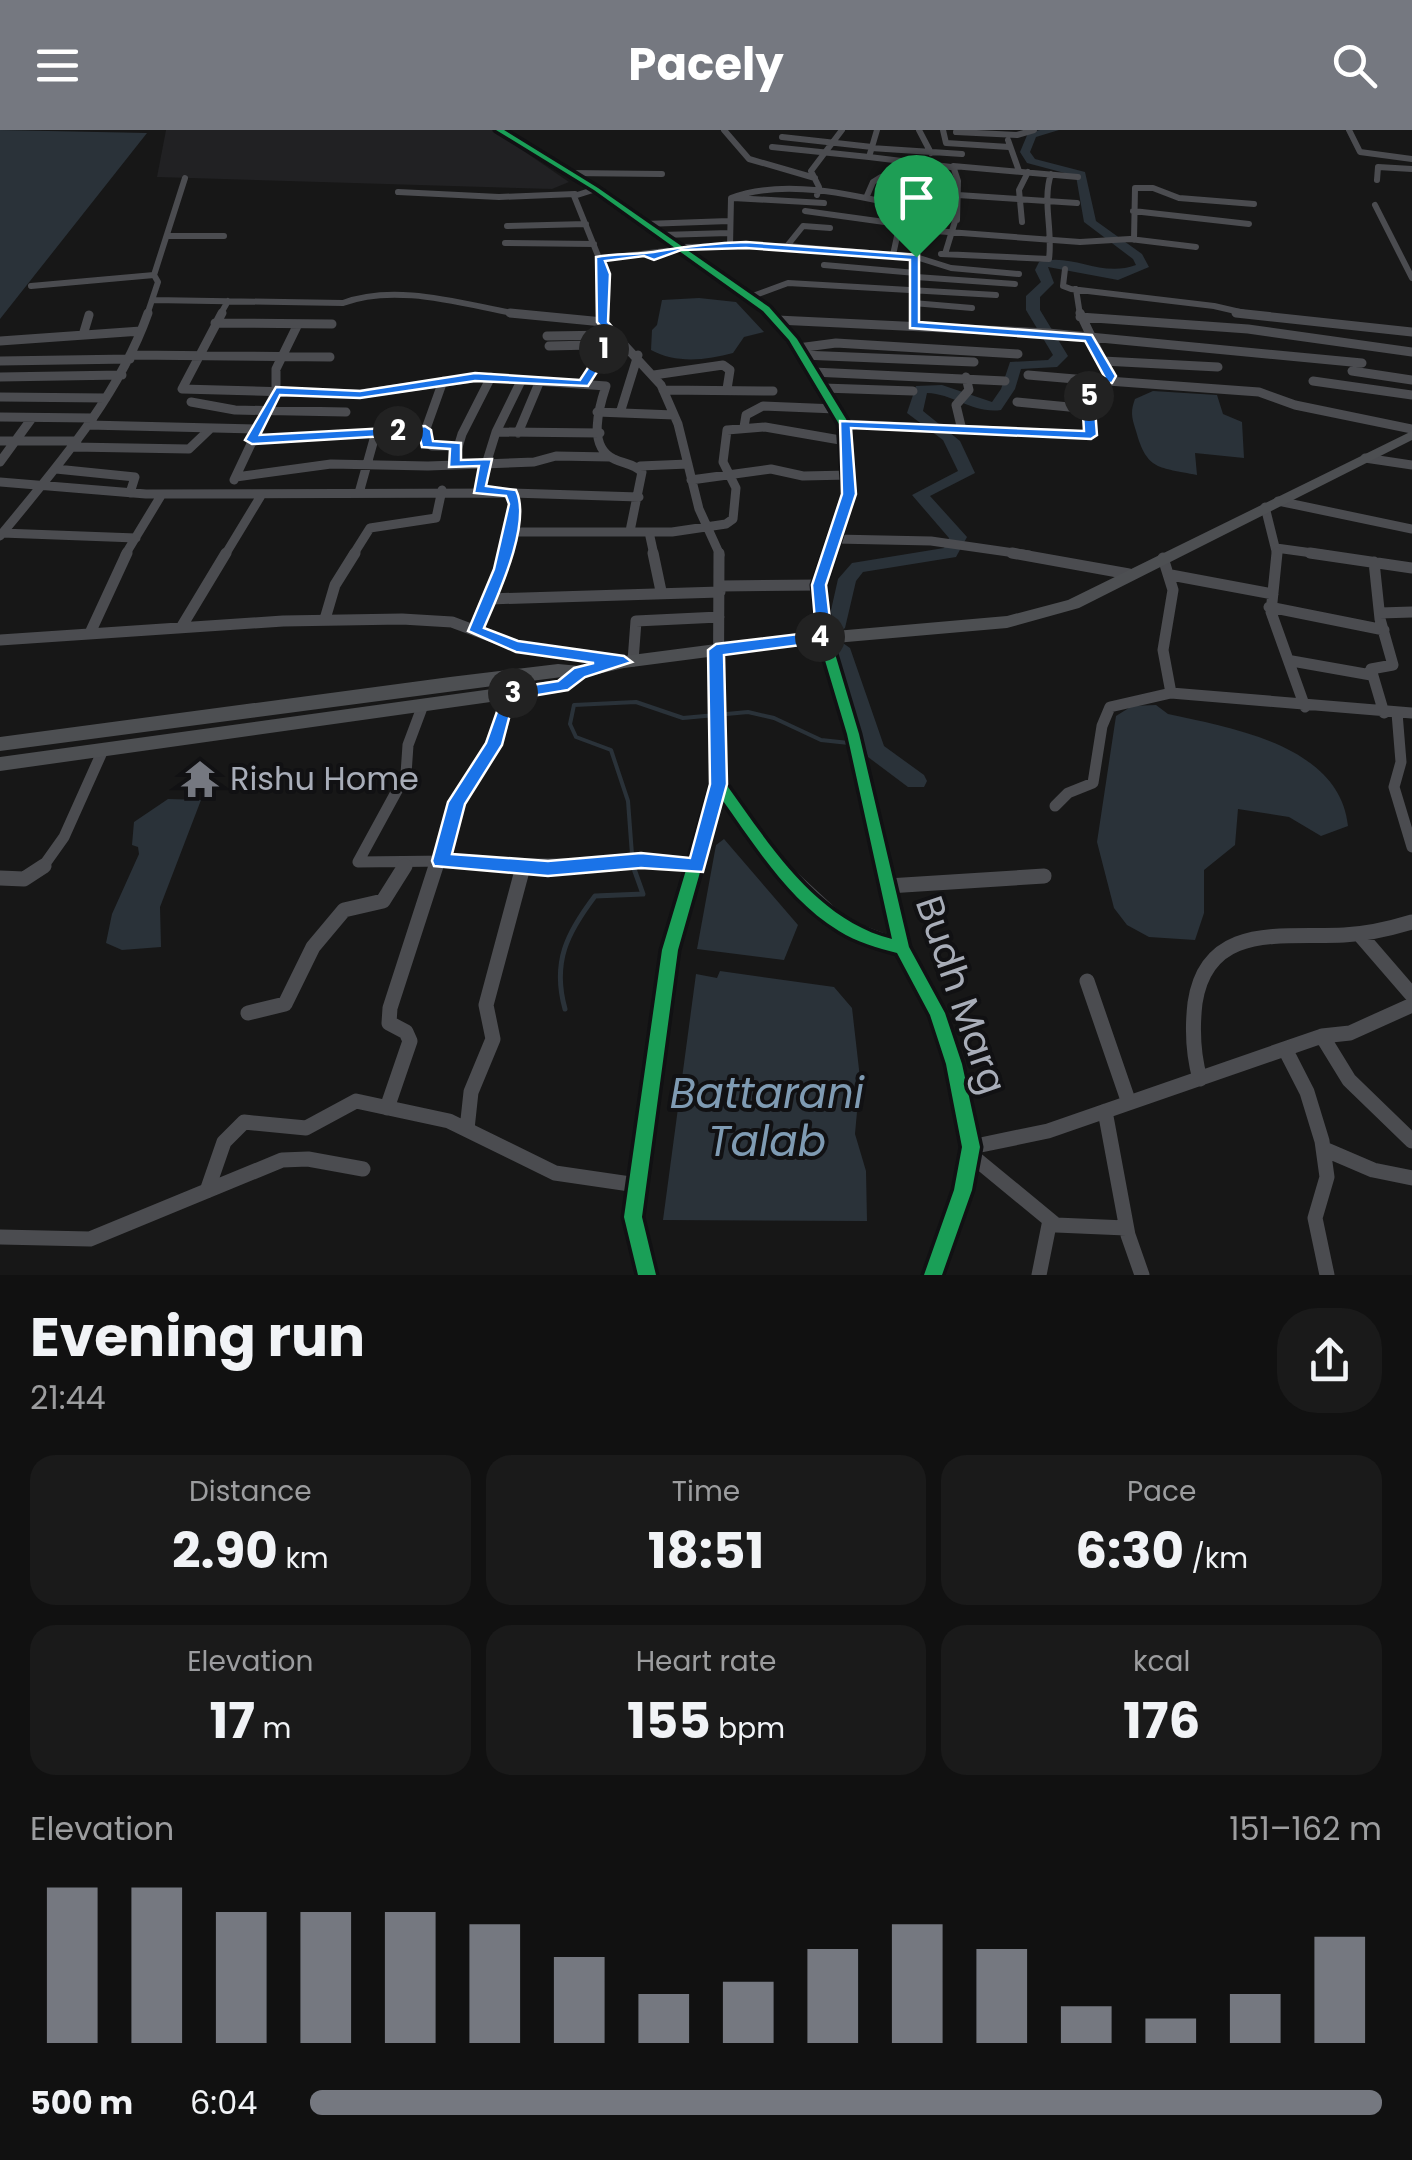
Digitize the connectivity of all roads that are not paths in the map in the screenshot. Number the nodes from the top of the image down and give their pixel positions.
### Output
1 (499, 130) edge
2 (724, 130) edge
3 (842, 130) edge
4 (877, 130) edge
5 (919, 130) edge
6 (1034, 130) edge
7 (1349, 130) edge
8 (950, 131) edge
9 (1014, 133) edge
10 (782, 136) dead end
11 (836, 142) junction
12 (959, 144) junction
13 (772, 147) dead end
14 (1009, 147) junction
15 (871, 150) junction
16 (828, 153) junction
17 (931, 154) junction
18 (962, 154) junction
19 (1412, 159) edge
20 (966, 166) junction
21 (951, 167) junction
22 (1407, 168) edge
23 (569, 172) junction
24 (1024, 172) junction
25 (788, 173) junction
26 (662, 174) dead end
27 (1051, 174) junction
28 (185, 178) dead end
29 (815, 178) junction
30 (1078, 178) dead end
31 (1377, 180) dead end
32 (1412, 181) edge
33 (596, 189) junction
34 (958, 191) junction
35 (398, 192) dead end
36 (778, 192) junction
37 (575, 194) junction
38 (817, 195) junction
39 (731, 198) junction
40 (866, 198) junction
41 (1020, 199) junction
42 (1047, 201) junction
43 (824, 203) dead end
44 (1077, 203) dead end
45 (1254, 204) dead end
46 (1375, 205) dead end
47 (904, 210) junction
48 (805, 211) dead end
49 (1133, 211) junction
50 (927, 214) junction
51 (957, 220) junction
52 (729, 221) junction
53 (1022, 222) dead end
54 (586, 224) junction
55 (645, 224) junction
56 (899, 224) junction
57 (1249, 224) dead end
58 (507, 226) dead end
59 (830, 228) dead end
60 (922, 230) junction
61 (952, 232) junction
62 (729, 233) junction
63 (169, 236) junction
64 (224, 236) dead end
65 (662, 236) junction
66 (1052, 240) junction
67 (1134, 240) junction
68 (505, 243) dead end
69 (594, 244) junction
70 (730, 246) junction
71 (787, 246) junction
72 (1196, 247) dead end
73 (681, 248) junction
74 (916, 254) junction
75 (945, 254) junction
76 (894, 255) junction
77 (600, 259) junction
78 (824, 265) dead end
79 (1065, 269) dead end
80 (1020, 274) dead end
81 (916, 275) junction
82 (154, 276) junction
83 (1412, 278) edge
84 (1014, 284) dead end
85 (31, 286) dead end
86 (1076, 289) junction
87 (914, 290) junction
88 (750, 296) junction
89 (996, 296) dead end
90 (153, 300) junction
91 (228, 301) junction
92 (916, 305) junction
93 (972, 308) dead end
94 (88, 315) dead end
95 (1080, 317) junction
96 (778, 320) junction
97 (215, 322) junction
98 (603, 322) junction
99 (298, 324) junction
100 (332, 324) dead end
101 (917, 326) junction
102 (141, 331) junction
103 (1412, 332) edge
104 (103, 334) junction
105 (83, 335) junction
106 (614, 335) junction
107 (71, 336) junction
108 (1088, 338) junction
109 (0, 341) edge
110 (922, 347) junction
111 (603, 350) junction
112 (800, 352) junction
113 (1412, 352) edge
114 (197, 353) junction
115 (1018, 354) dead end
116 (282, 356) junction
117 (638, 356) junction
118 (131, 357) junction
119 (330, 357) dead end
120 (54, 360) junction
121 (96, 360) junction
122 (0, 361) edge
123 (1103, 361) junction
124 (974, 362) dead end
125 (1362, 363) dead end
126 (1218, 367) dead end
127 (1352, 371) dead end
128 (812, 372) junction
129 (122, 375) junction
130 (654, 375) junction
131 (1028, 375) dead end
132 (0, 377) edge
133 (966, 377) junction
134 (491, 378) junction
135 (1087, 380) junction
136 (1412, 380) edge
137 (443, 381) junction
138 (521, 381) junction
139 (1005, 381) dead end
140 (1108, 381) junction
141 (1313, 381) dead end
142 (538, 382) junction
143 (584, 384) junction
144 (822, 388) junction
145 (727, 389) junction
146 (662, 390) junction
147 (913, 390) dead end
148 (276, 391) junction
149 (774, 391) dead end
150 (1412, 395) edge
151 (0, 397) edge
152 (106, 398) junction
153 (191, 402) dead end
154 (1017, 402) dead end
155 (836, 409) junction
156 (1090, 409) junction
157 (265, 410) junction
158 (346, 412) dead end
159 (597, 412) junction
160 (620, 412) junction
161 (674, 415) junction
162 (0, 417) edge
163 (32, 418) junction
164 (91, 422) junction
165 (844, 424) junction
166 (744, 426) junction
167 (961, 426) junction
168 (256, 428) junction
169 (210, 429) junction
170 (425, 430) junction
171 (376, 432) junction
172 (496, 432) junction
173 (518, 432) junction
174 (1412, 432) edge
175 (600, 433) junction
176 (252, 440) junction
177 (0, 441) edge
178 (16, 441) junction
179 (846, 442) junction
180 (75, 444) junction
181 (457, 446) junction
182 (610, 458) junction
183 (1365, 458) junction
184 (0, 462) edge
185 (487, 462) junction
186 (364, 464) junction
187 (454, 464) junction
188 (688, 464) junction
189 (1412, 465) edge
190 (640, 466) junction
191 (56, 469) junction
192 (728, 473) junction
193 (849, 475) junction
194 (236, 477) junction
195 (691, 480) junction
196 (0, 482) edge
197 (43, 487) junction
198 (442, 490) junction
199 (478, 490) junction
200 (130, 493) junction
201 (359, 493) junction
202 (512, 493) junction
203 (162, 494) junction
204 (229, 494) junction
205 (262, 494) junction
206 (638, 497) junction
207 (1272, 504) junction
208 (709, 528) junction
209 (1412, 529) edge
210 (630, 531) junction
211 (511, 532) junction
212 (649, 532) junction
213 (1, 535) edge
214 (136, 538) junction
215 (835, 539) junction
216 (1276, 548) junction
217 (1163, 558) junction
218 (1374, 562) junction
219 (1412, 568) edge
220 (1130, 574) junction
221 (1171, 575) junction
222 (819, 585) junction
223 (720, 589) junction
224 (661, 591) junction
225 (489, 599) junction
226 (1271, 600) junction
227 (1380, 612) junction
228 (1412, 612) edge
229 (719, 617) junction
230 (325, 619) junction
231 (182, 626) junction
232 (1384, 630) junction
233 (475, 631) junction
234 (90, 633) junction
235 (824, 637) junction
236 (0, 640) edge
237 (716, 650) junction
238 (629, 661) junction
239 (1292, 661) junction
240 (580, 672) junction
241 (1371, 675) junction
242 (504, 694) junction
243 (1171, 694) junction
244 (422, 705) junction
245 (1305, 706) junction
246 (1398, 713) edge
247 (0, 744) edge
248 (103, 750) junction
249 (1406, 760) edge
250 (0, 764) edge
251 (718, 784) junction
252 (1055, 806) dead end
253 (1412, 847) edge
254 (441, 861) junction
255 (408, 862) junction
256 (697, 866) junction
257 (522, 867) junction
258 (1044, 876) dead end
259 (0, 878) edge
260 (888, 886) junction
261 (1412, 922) edge
262 (1362, 936) junction
263 (902, 948) junction
264 (1087, 980) dead end
265 (1412, 996) edge
266 (1412, 1006) edge
267 (248, 1013) dead end
268 (1322, 1036) junction
269 (1286, 1049) junction
270 (1200, 1079) junction
271 (1130, 1102) junction
272 (387, 1108) junction
273 (1105, 1112) junction
274 (468, 1129) junction
275 (1412, 1141) edge
276 (1324, 1149) junction
277 (971, 1151) junction
278 (363, 1170) dead end
279 (1412, 1178) edge
280 (637, 1185) junction
281 (206, 1191) junction
282 (1050, 1220) junction
283 (1126, 1228) junction
284 (0, 1237) edge
285 (647, 1275) edge
286 (933, 1275) edge
287 (1040, 1275) edge
288 (1142, 1275) edge
289 (1327, 1275) edge

1 - 23 street
2 - 25 street
3 - 11 street
4 - 15 street
5 - 17 street
6 - 9 street
7 - 19 street
8 - 9 street
8 - 12 street
8 - 12 street
9 - 14 street
10 - 11 street
11 - 15 street
11 - 16 street
12 - 14 street
12 - 18 street
13 - 16 street
14 - 24 street
15 - 16 street
15 - 17 street
15 - 21 street
16 - 29 street
17 - 18 street
18 - 20 street
20 - 21 street
20 - 24 street
21 - 34 street
22 - 31 street
22 - 32 street
23 - 26 street
23 - 33 street
24 - 27 street
24 - 41 street
25 - 29 street
25 - 36 street
27 - 30 street
27 - 42 street
28 - 63 street
29 - 38 street
33 - 37 street
33 - 55 street
34 - 40 street
34 - 41 street
34 - 51 street
35 - 37 street
36 - 38 street
36 - 39 street
37 - 54 street
38 - 40 street
39 - 43 street
39 - 52 street
40 - 47 street
41 - 42 street
41 - 53 street
42 - 44 street
42 - 66 street
45 - 49 street
46 - 83 street
47 - 50 street
47 - 56 street
48 - 56 street
49 - 57 street
49 - 67 street
50 - 51 street
50 - 60 street
51 - 61 street
52 - 55 street
52 - 62 street
54 - 58 street
54 - 69 street
55 - 65 street
56 - 76 street
59 - 71 street
60 - 61 street
60 - 74 street
61 - 66 street
61 - 75 street
62 - 65 street
62 - 70 street
63 - 64 street
63 - 82 street
65 - 73 street
66 - 67 street
66 - 75 street
67 - 72 street
68 - 69 street
69 - 77 street
70 - 71 street
70 - 73 street
71 - 76 street
73 - 77 street
73 - 88 street
74 - 75 street
74 - 76 street
74 - 80 street
74 - 81 street
77 - 98 street
78 - 81 street
79 - 86 street
81 - 84 street
81 - 87 street
82 - 85 street
82 - 90 street
86 - 95 street
86 - 103 street
87 - 88 street
87 - 89 street
87 - 92 street
88 - 96 street
90 - 91 street
90 - 102 street
91 - 97 street
91 - 98 street
92 - 93 street
92 - 101 street
94 - 105 street
95 - 108 street
95 - 113 street
96 - 101 street
96 - 112 street
97 - 99 street
97 - 114 street
98 - 106 street
99 - 100 street
99 - 116 street
101 - 108 street
101 - 110 street
102 - 104 street
102 - 118 street
104 - 105 street
104 - 121 street
105 - 107 street
106 - 111 street
106 - 111 street
106 - 117 street
107 - 109 street
107 - 120 street
108 - 123 street
108 - 125 street
110 - 112 street
110 - 115 street
111 - 143 street
112 - 124 street
112 - 128 street
114 - 116 street
114 - 118 street
114 - 148 street
116 - 119 street
116 - 148 street
117 - 130 street
117 - 160 street
118 - 121 street
118 - 129 street
120 - 121 street
120 - 122 street
123 - 126 street
123 - 140 street
127 - 136 street
128 - 133 street
128 - 144 street
129 - 132 street
129 - 152 street
130 - 145 street
130 - 146 street
131 - 135 street
133 - 139 street
133 - 167 street
134 - 137 street
134 - 138 street
134 - 181 street
135 - 140 street
135 - 156 street
137 - 148 street
137 - 170 street
138 - 142 street
138 - 172 street
140 - 174 street
141 - 150 street
142 - 143 street
142 - 173 street
143 - 159 street
144 - 147 street
144 - 155 street
145 - 146 street
145 - 149 street
146 - 161 street
148 - 157 street
151 - 152 street
152 - 164 street
153 - 157 street
154 - 156 street
155 - 165 street
155 - 166 street
156 - 167 street
157 - 158 street
157 - 168 street
159 - 160 street
159 - 175 street
160 - 161 street
161 - 188 street
162 - 163 street
163 - 164 street
163 - 178 street
164 - 169 street
164 - 180 street
165 - 167 street
165 - 179 street
166 - 179 street
166 - 192 street
168 - 169 street
168 - 176 street
169 - 180 street
170 - 171 street
170 - 181 street
171 - 176 street
171 - 186 street
172 - 173 street
172 - 185 street
173 - 175 street
174 - 183 main road
175 - 182 street
176 - 194 street
177 - 178 street
178 - 180 street
178 - 184 street
179 - 193 street
180 - 191 street
181 - 187 street
182 - 185 street
182 - 190 street
183 - 189 street
183 - 207 main road
185 - 187 street
185 - 199 street
186 - 187 street
186 - 194 street
186 - 201 street
188 - 190 street
188 - 195 street
190 - 206 street
191 - 197 street
191 - 200 street
192 - 193 street
192 - 195 street
192 - 208 street
193 - 215 street
194 - 204 street
195 - 208 street
196 - 197 street
197 - 200 street
197 - 213 street
198 - 199 street
198 - 201 street
198 - 230 street
199 - 202 street
200 - 203 street
201 - 205 street
202 - 206 street
202 - 211 street
203 - 204 street
203 - 214 street
204 - 205 street
205 - 231 street
206 - 210 street
207 - 209 street
207 - 216 street
207 - 217 main road
208 - 212 street
208 - 223 street
210 - 211 street
210 - 212 street
211 - 225 street
212 - 224 street
213 - 214 street
214 - 234 street
215 - 220 street
215 - 222 street
216 - 218 street
216 - 226 street
217 - 220 main road
217 - 221 street
218 - 219 street
218 - 227 street
220 - 235 main road
221 - 226 street
221 - 243 street
222 - 223 street
222 - 235 street, Budh Marg
223 - 224 street
223 - 229 street
224 - 225 street
225 - 233 street
226 - 232 street
226 - 239 street
227 - 228 street
227 - 232 street
229 - 237 street
229 - 238 street
230 - 231 street
230 - 233 street
231 - 234 street
232 - 241 street
233 - 238 street
234 - 236 street
235 - 237 main road
235 - 260 street, Budh Marg
237 - 238 main road
237 - 251 street
238 - 240 main road
239 - 241 street
239 - 245 street
240 - 242 main road
240 - 247 main road
241 - 246 street
242 - 244 main road
242 - 254 street
243 - 245 street
243 - 252 street
244 - 248 main road
244 - 255 street
245 - 246 street
246 - 249 street
248 - 250 main road
248 - 259 street
249 - 253 street
251 - 256 street
251 - 263 street
254 - 255 street
254 - 257 street
254 - 272 street
255 - 267 street
256 - 257 street
256 - 280 street
257 - 274 street
258 - 260 street
260 - 263 street, Budh Marg
261 - 262 street
262 - 265 street
262 - 270 street
263 - 277 street, Budh Marg
264 - 271 street
266 - 268 street
268 - 269 street
268 - 275 street
269 - 270 street
269 - 276 street
270 - 271 street
271 - 273 street
272 - 274 street
272 - 281 street
273 - 277 street
273 - 283 street
274 - 280 street
276 - 279 street
276 - 289 street
277 - 282 street
277 - 286 street, Budh Marg
278 - 281 street
280 - 285 street
281 - 284 street
282 - 283 street
282 - 287 street
283 - 288 street

